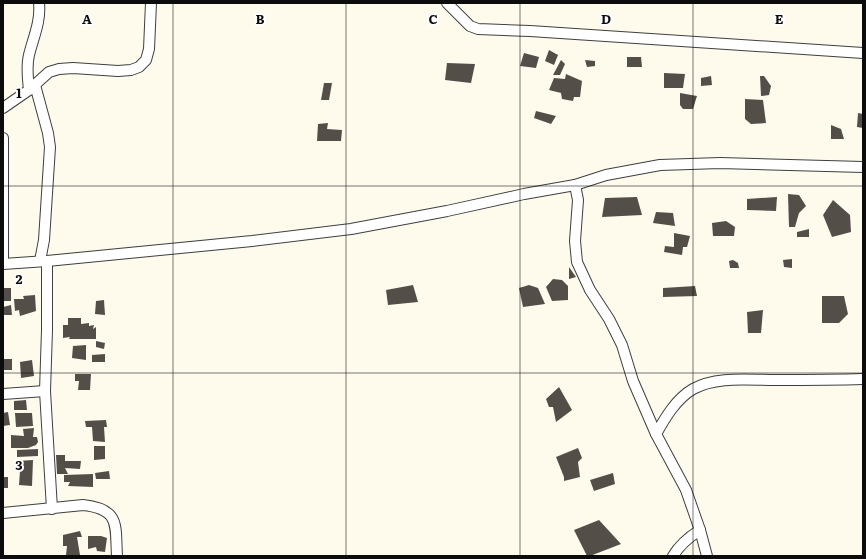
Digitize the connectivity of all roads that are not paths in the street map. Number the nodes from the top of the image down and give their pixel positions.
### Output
1 (38, 3) edge
2 (151, 3) edge
3 (447, 3) edge
4 (863, 53) edge
5 (32, 88) junction
6 (3, 108) edge
7 (3, 138) edge
8 (863, 167) edge
9 (575, 185) junction
10 (44, 261) junction
11 (3, 264) edge
12 (863, 379) edge
13 (45, 390) junction
14 (3, 394) edge
15 (656, 434) junction
16 (52, 509) junction
17 (3, 513) edge
18 (700, 530) junction
19 (117, 556) edge
20 (673, 556) edge
21 (707, 556) edge

1 - 5 street
2 - 5 street
3 - 4 street
5 - 6 street
5 - 10 street
7 - 11 street
8 - 9 street
9 - 10 street
9 - 15 street
10 - 11 street
10 - 13 street
12 - 15 street
13 - 14 street
13 - 16 street
15 - 18 street
16 - 17 street
16 - 19 street
18 - 20 street
18 - 21 street

